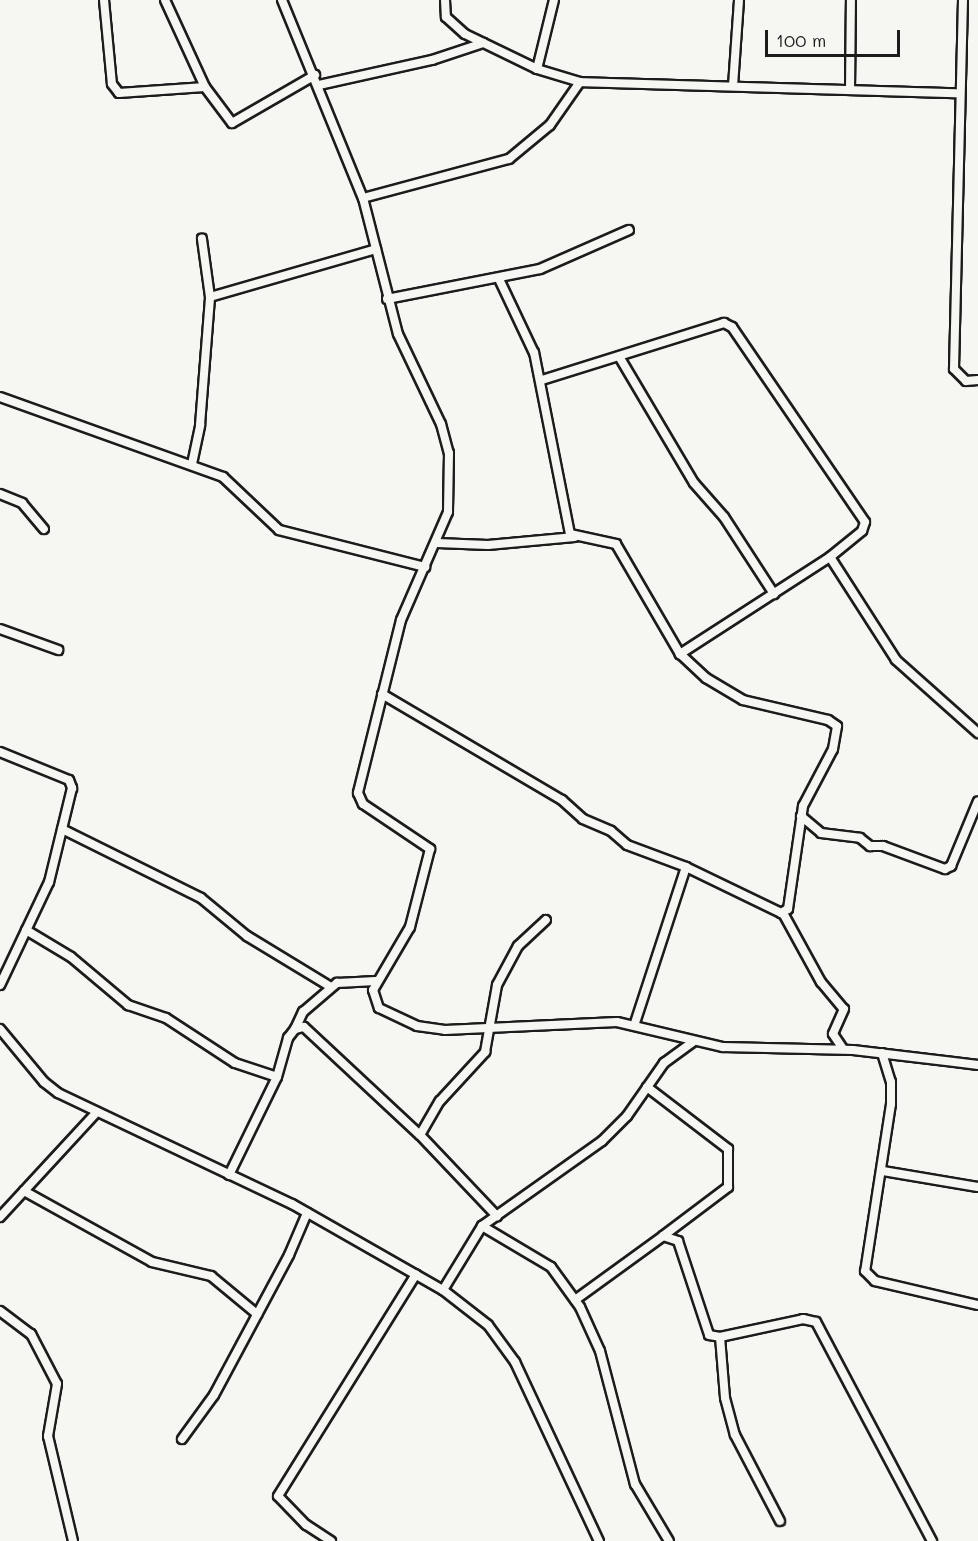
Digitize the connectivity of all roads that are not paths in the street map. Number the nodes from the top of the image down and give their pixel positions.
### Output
1 (104, 0) edge
2 (165, 0) edge
3 (282, 0) edge
4 (444, 0) edge
5 (554, 0) edge
6 (739, 0) edge
7 (851, 0) edge
8 (963, 0) edge
9 (483, 43) junction
10 (537, 69) junction
11 (315, 75) junction
12 (580, 82) junction
13 (319, 85) junction
14 (733, 86) junction
15 (205, 87) junction
16 (850, 90) junction
17 (960, 93) junction
18 (363, 198) junction
19 (629, 230) dead end
20 (202, 239) dead end
21 (376, 249) junction
22 (499, 279) junction
23 (210, 297) junction
24 (387, 299) junction
25 (620, 358) junction
26 (542, 380) junction
27 (978, 380) edge
28 (0, 397) edge
29 (192, 464) junction
30 (0, 494) edge
31 (45, 530) dead end
32 (576, 537) junction
33 (437, 543) junction
34 (830, 557) junction
35 (425, 567) junction
36 (774, 594) junction
37 (0, 629) edge
38 (58, 650) dead end
39 (680, 654) junction
40 (382, 694) junction
41 (978, 733) edge
42 (0, 753) edge
43 (978, 801) edge
44 (801, 816) junction
45 (62, 829) junction
46 (686, 867) junction
47 (783, 913) junction
48 (546, 920) dead end
49 (26, 930) junction
50 (376, 981) junction
51 (0, 985) edge
52 (331, 987) junction
53 (635, 1023) junction
54 (295, 1029) junction
55 (487, 1030) junction
56 (2, 1035) edge
57 (693, 1042) junction
58 (844, 1049) junction
59 (882, 1053) junction
60 (978, 1065) edge
61 (277, 1077) junction
62 (647, 1087) junction
63 (98, 1112) junction
64 (420, 1135) junction
65 (883, 1171) junction
66 (229, 1175) junction
67 (978, 1187) edge
68 (24, 1191) junction
69 (307, 1213) junction
70 (497, 1216) junction
71 (0, 1217) edge
72 (482, 1226) junction
73 (663, 1236) junction
74 (416, 1274) junction
75 (443, 1290) junction
76 (575, 1300) junction
77 (978, 1305) edge
78 (0, 1311) edge
79 (257, 1314) junction
80 (720, 1337) junction
81 (182, 1438) dead end
82 (780, 1521) dead end
83 (73, 1541) edge
84 (331, 1541) edge
85 (599, 1541) edge
86 (669, 1541) edge
87 (932, 1541) edge

1 - 15 street
2 - 15 street
3 - 11 street
4 - 9 street
5 - 10 street
6 - 14 street
7 - 16 street
8 - 17 street
9 - 10 street
9 - 13 street
10 - 12 street
11 - 13 street
11 - 15 street
12 - 14 street
12 - 18 street
13 - 18 street
14 - 16 street
16 - 17 street
17 - 27 street
18 - 21 street
19 - 22 street
20 - 23 street
21 - 23 street
21 - 24 street
22 - 24 street
22 - 26 street
23 - 29 street
24 - 33 street
25 - 26 street
25 - 34 street
25 - 36 street
26 - 32 street
28 - 29 street
29 - 35 street
30 - 31 street
32 - 33 street
32 - 39 street
33 - 35 street
34 - 36 street
34 - 41 street
35 - 40 street
36 - 39 street
37 - 38 street
39 - 44 street
40 - 46 street
40 - 50 street
42 - 45 street
43 - 44 street
44 - 47 street
45 - 49 street
45 - 52 street
46 - 47 street
46 - 53 street
47 - 58 street
48 - 55 street
49 - 51 street
49 - 61 street
50 - 52 street
50 - 55 street
52 - 54 street
53 - 55 street
53 - 57 street
54 - 61 street
54 - 64 street
55 - 64 street
56 - 63 street
57 - 58 street
57 - 62 street
58 - 59 street
59 - 60 street
59 - 65 street
61 - 66 street
62 - 70 street
62 - 73 street
63 - 66 street
63 - 68 street
64 - 70 street
65 - 67 street
65 - 77 street
66 - 69 street
68 - 71 street
68 - 79 street
69 - 74 street
69 - 79 street
70 - 72 street
72 - 75 street
72 - 76 street
73 - 76 street
73 - 80 street
74 - 75 street
74 - 84 street
75 - 85 street
76 - 86 street
78 - 83 street
79 - 81 street
80 - 82 street
80 - 87 street

